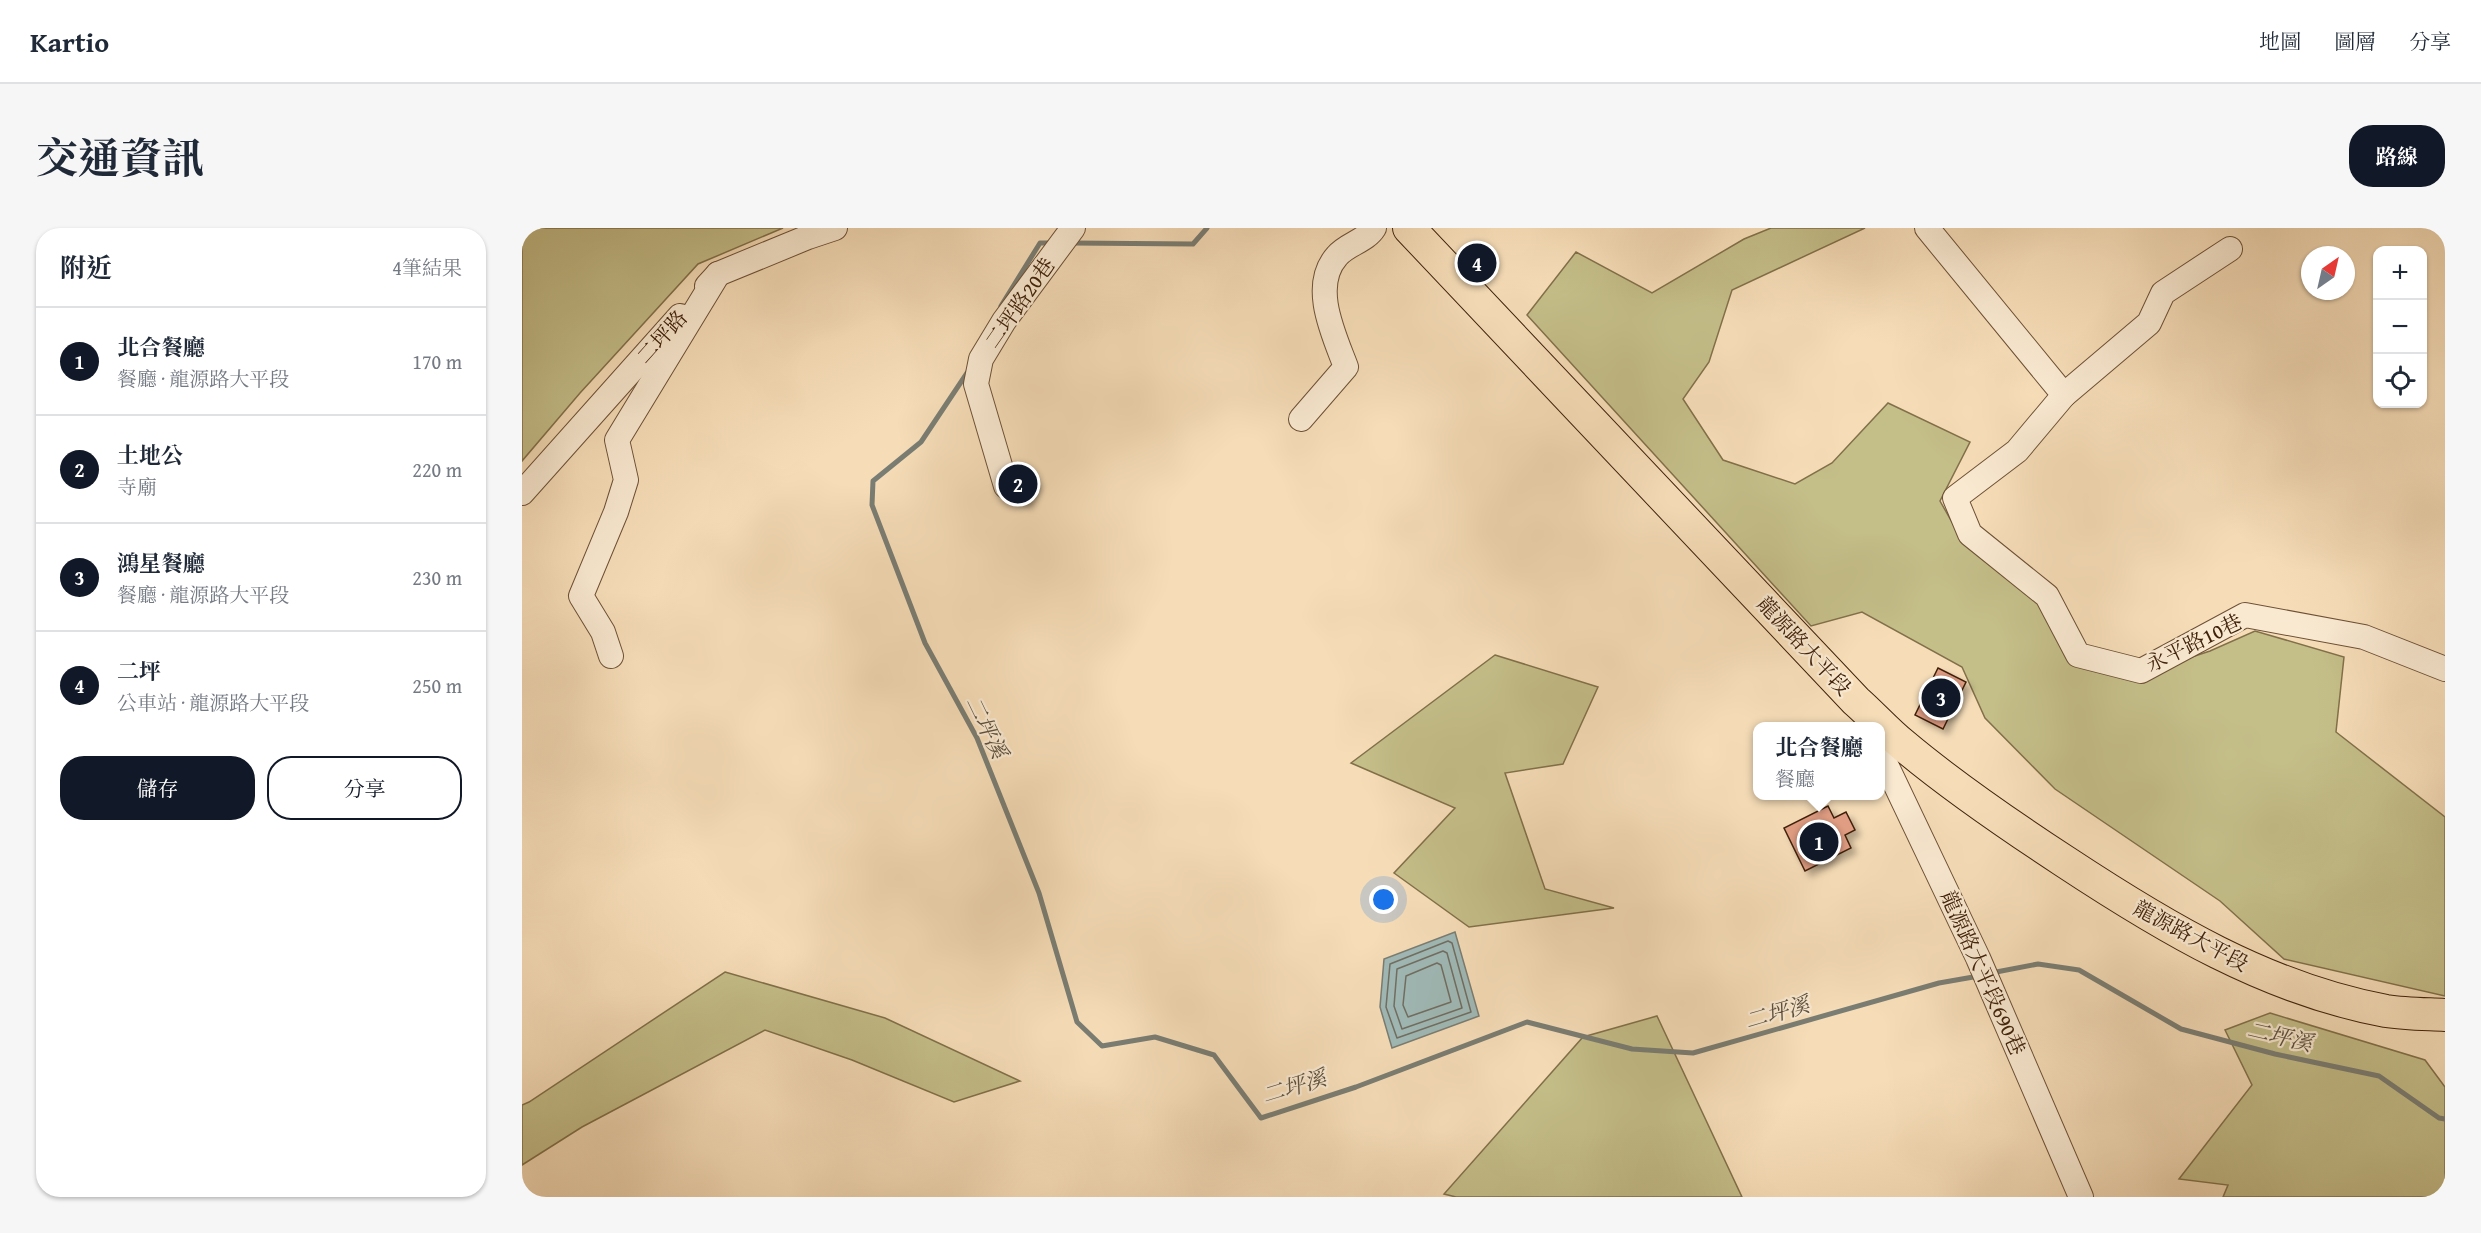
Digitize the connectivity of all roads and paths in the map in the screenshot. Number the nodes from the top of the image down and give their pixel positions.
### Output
1 (835, 228) edge
2 (1073, 228) edge
3 (1374, 228) edge
4 (1409, 228) edge
5 (1927, 228) edge
6 (2230, 249) dead end
7 (718, 274) junction
8 (2064, 395) junction
9 (1301, 419) dead end
10 (1006, 486) dead end
11 (522, 493) edge
12 (611, 656) dead end
13 (2445, 669) edge
14 (1862, 713) edge
15 (1885, 731) edge
16 (1885, 760) edge
17 (2445, 1016) edge
18 (2081, 1197) edge

1 - 7 street, 二坪路
2 - 10 street, 二坪路20巷
3 - 9 street
4 - 14 main road, 龍源路大平段
5 - 8 street
6 - 8 street
7 - 11 street, 二坪路
7 - 12 street
8 - 13 street, 永平路10巷
15 - 17 main road, 龍源路大平段
16 - 18 street, 龍源路大平段690巷

